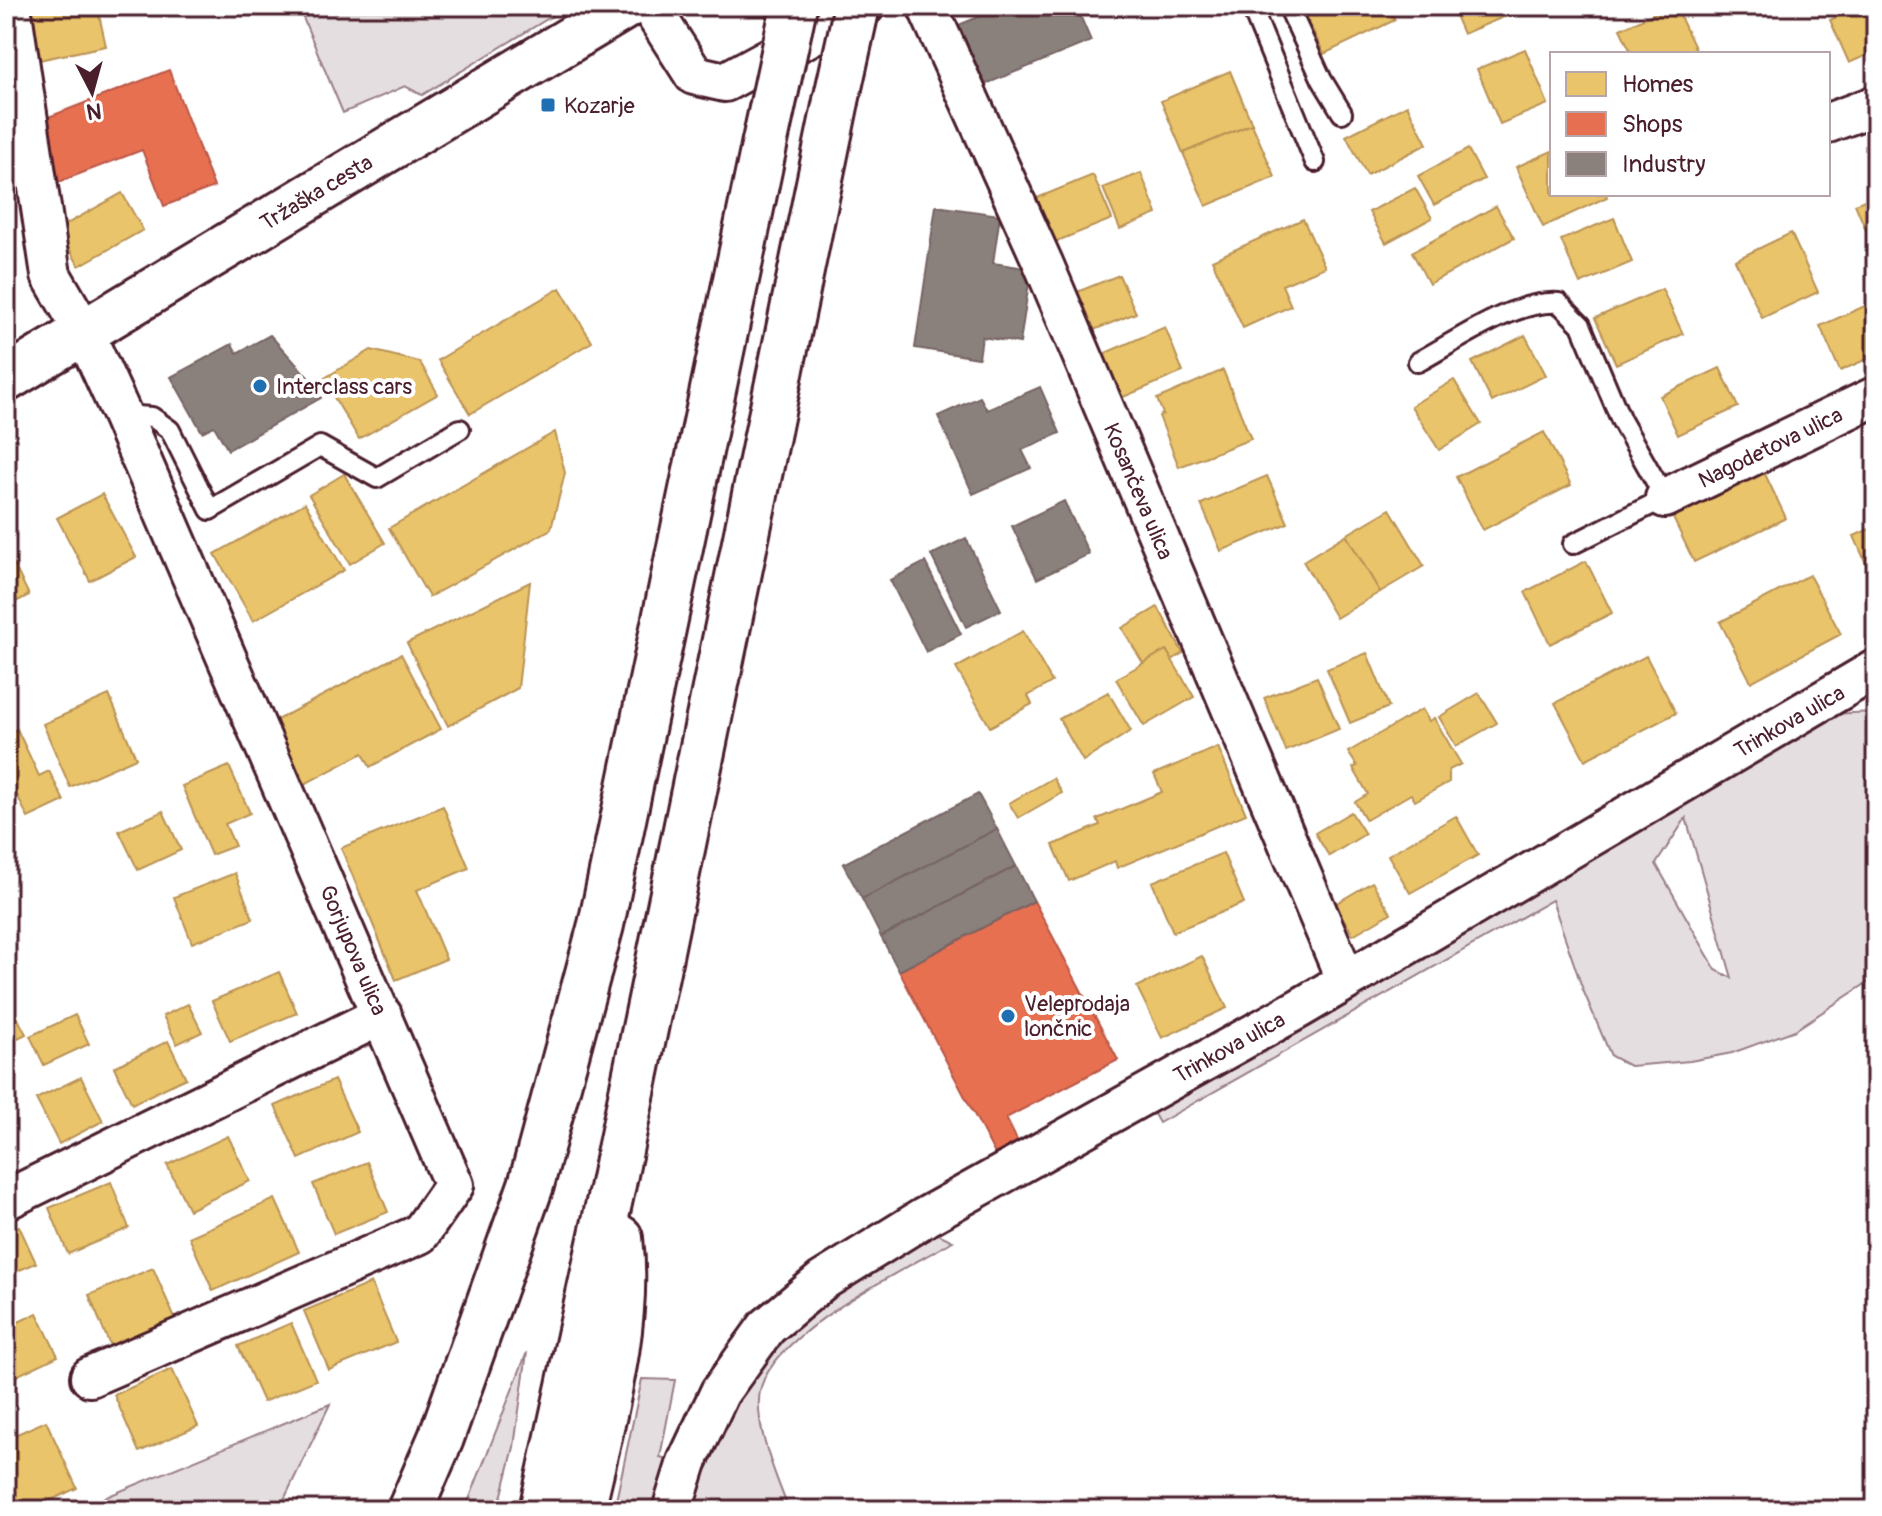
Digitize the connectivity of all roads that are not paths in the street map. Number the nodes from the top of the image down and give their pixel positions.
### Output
1 (11, 6) edge
2 (626, 6) edge
3 (650, 6) edge
4 (794, 6) edge
5 (857, 6) edge
6 (865, 6) edge
7 (927, 6) edge
8 (1251, 6) edge
9 (1288, 6) edge
10 (1876, 105) edge
11 (1342, 113) dead end
12 (1830, 122) edge
13 (1315, 162) dead end
14 (84, 332) junction
15 (1418, 362) dead end
16 (6, 379) edge
17 (1876, 396) edge
18 (122, 415) junction
19 (460, 429) dead end
20 (1665, 498) junction
21 (1573, 544) dead end
22 (1876, 669) edge
23 (1346, 980) junction
24 (382, 1015) junction
25 (612, 1189) junction
26 (6, 1200) edge
27 (90, 1377) dead end
28 (410, 1510) edge
29 (542, 1510) edge
30 (582, 1510) edge
31 (672, 1510) edge

1 - 14 street, Gorjupova ulica
2 - 14 main road, Tržaška cesta
3 - 6 street
4 - 28 main road, bridge
5 - 25 main road, bridge
7 - 23 street, Kosančeva ulica
8 - 13 lane
9 - 11 lane
10 - 12 street
14 - 16 main road, Tržaška cesta
14 - 18 street, Gorjupova ulica
15 - 20 lane
17 - 20 street, Nagodetova ulica
18 - 19 lane
18 - 24 street, Gorjupova ulica
20 - 21 lane
22 - 23 street, Trinkova ulica
23 - 31 street, Trinkova ulica
24 - 26 street
24 - 27 street, Gorjupova ulica
25 - 29 main road
25 - 30 main road

